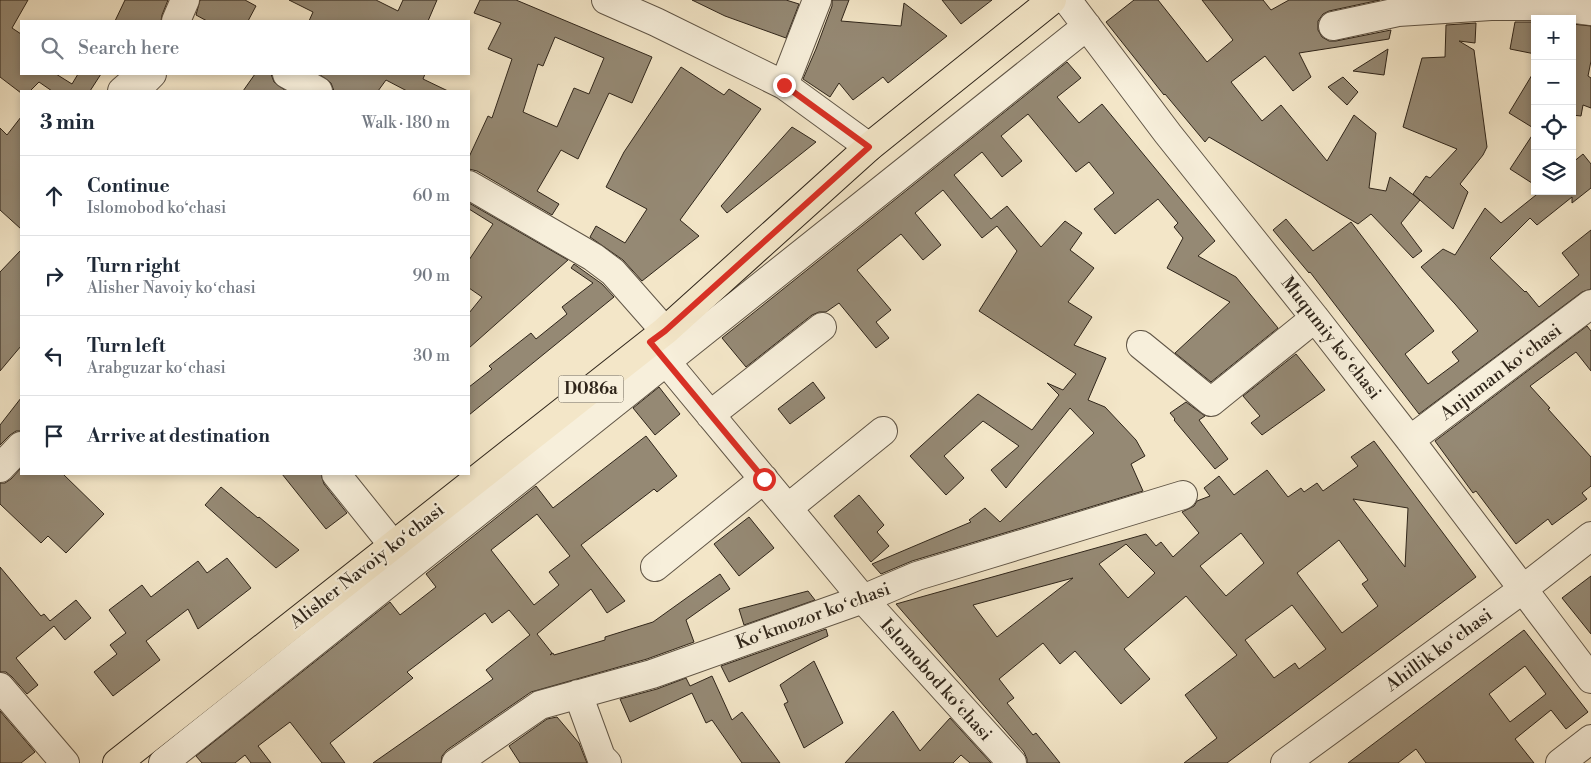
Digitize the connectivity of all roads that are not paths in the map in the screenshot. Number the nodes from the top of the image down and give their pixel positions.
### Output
1 (606, 0) edge
2 (817, 0) edge
3 (1052, 0) edge
4 (1067, 0) edge
5 (1591, 11) edge
6 (1088, 26) junction
7 (1333, 26) dead end
8 (151, 75) edge
9 (290, 75) edge
10 (784, 85) junction
11 (123, 90) edge
12 (316, 90) edge
13 (869, 147) junction
14 (470, 186) edge
15 (1591, 304) edge
16 (1315, 318) junction
17 (822, 327) dead end
18 (660, 345) junction
19 (1141, 345) dead end
20 (710, 415) junction
21 (883, 430) dead end
22 (1410, 440) junction
23 (20, 447) edge
24 (0, 468) edge
25 (337, 475) edge
26 (764, 479) junction
27 (1183, 495) dead end
28 (788, 508) junction
29 (1591, 536) edge
30 (400, 540) junction
31 (424, 555) junction
32 (655, 567) dead end
33 (1523, 589) junction
34 (863, 600) junction
35 (1591, 679) edge
36 (0, 687) edge
37 (578, 694) junction
38 (1591, 739) edge
39 (65, 763) edge
40 (117, 763) edge
41 (163, 763) edge
42 (456, 763) edge
43 (607, 763) edge
44 (1012, 763) edge
45 (1285, 763) edge
46 (1560, 763) edge

1 - 10 street
2 - 10 street
3 - 13 main road, Alisher Navoiy koʻchasi / D086a
4 - 6 street, Muqumiy koʻchasi
5 - 7 street
6 - 16 street, Muqumiy koʻchasi
6 - 18 street
8 - 11 street
9 - 12 street
10 - 13 street
13 - 18 main road, Alisher Navoiy koʻchasi / D086a
14 - 18 street, Islomobod ko‘chasi
15 - 22 street, Anjuman koʻchasi
16 - 19 street
16 - 22 street, Muqumiy koʻchasi
17 - 20 street
18 - 20 street, Islomobod ko‘chasi
18 - 30 main road, Alisher Navoiy koʻchasi / D086a
18 - 31 street
20 - 26 street, Islomobod ko‘chasi
21 - 28 street
22 - 33 street, Muqumiy koʻchasi
23 - 24 street
25 - 30 street
26 - 28 street, Islomobod ko‘chasi
26 - 32 street
27 - 34 street, Koʻkmozor koʻchasi
28 - 34 street, Islomobod ko‘chasi
29 - 33 street, Ahillik koʻchasi
30 - 31 street
30 - 40 main road, Alisher Navoiy koʻchasi / D086a
31 - 41 street
33 - 35 street, Muqumiy koʻchasi
33 - 45 street, Ahillik koʻchasi
34 - 37 street, Koʻkmozor koʻchasi
34 - 44 street, Islomobod ko‘chasi
36 - 39 street
37 - 42 street, Koʻkmozor koʻchasi
37 - 43 street
38 - 46 street

